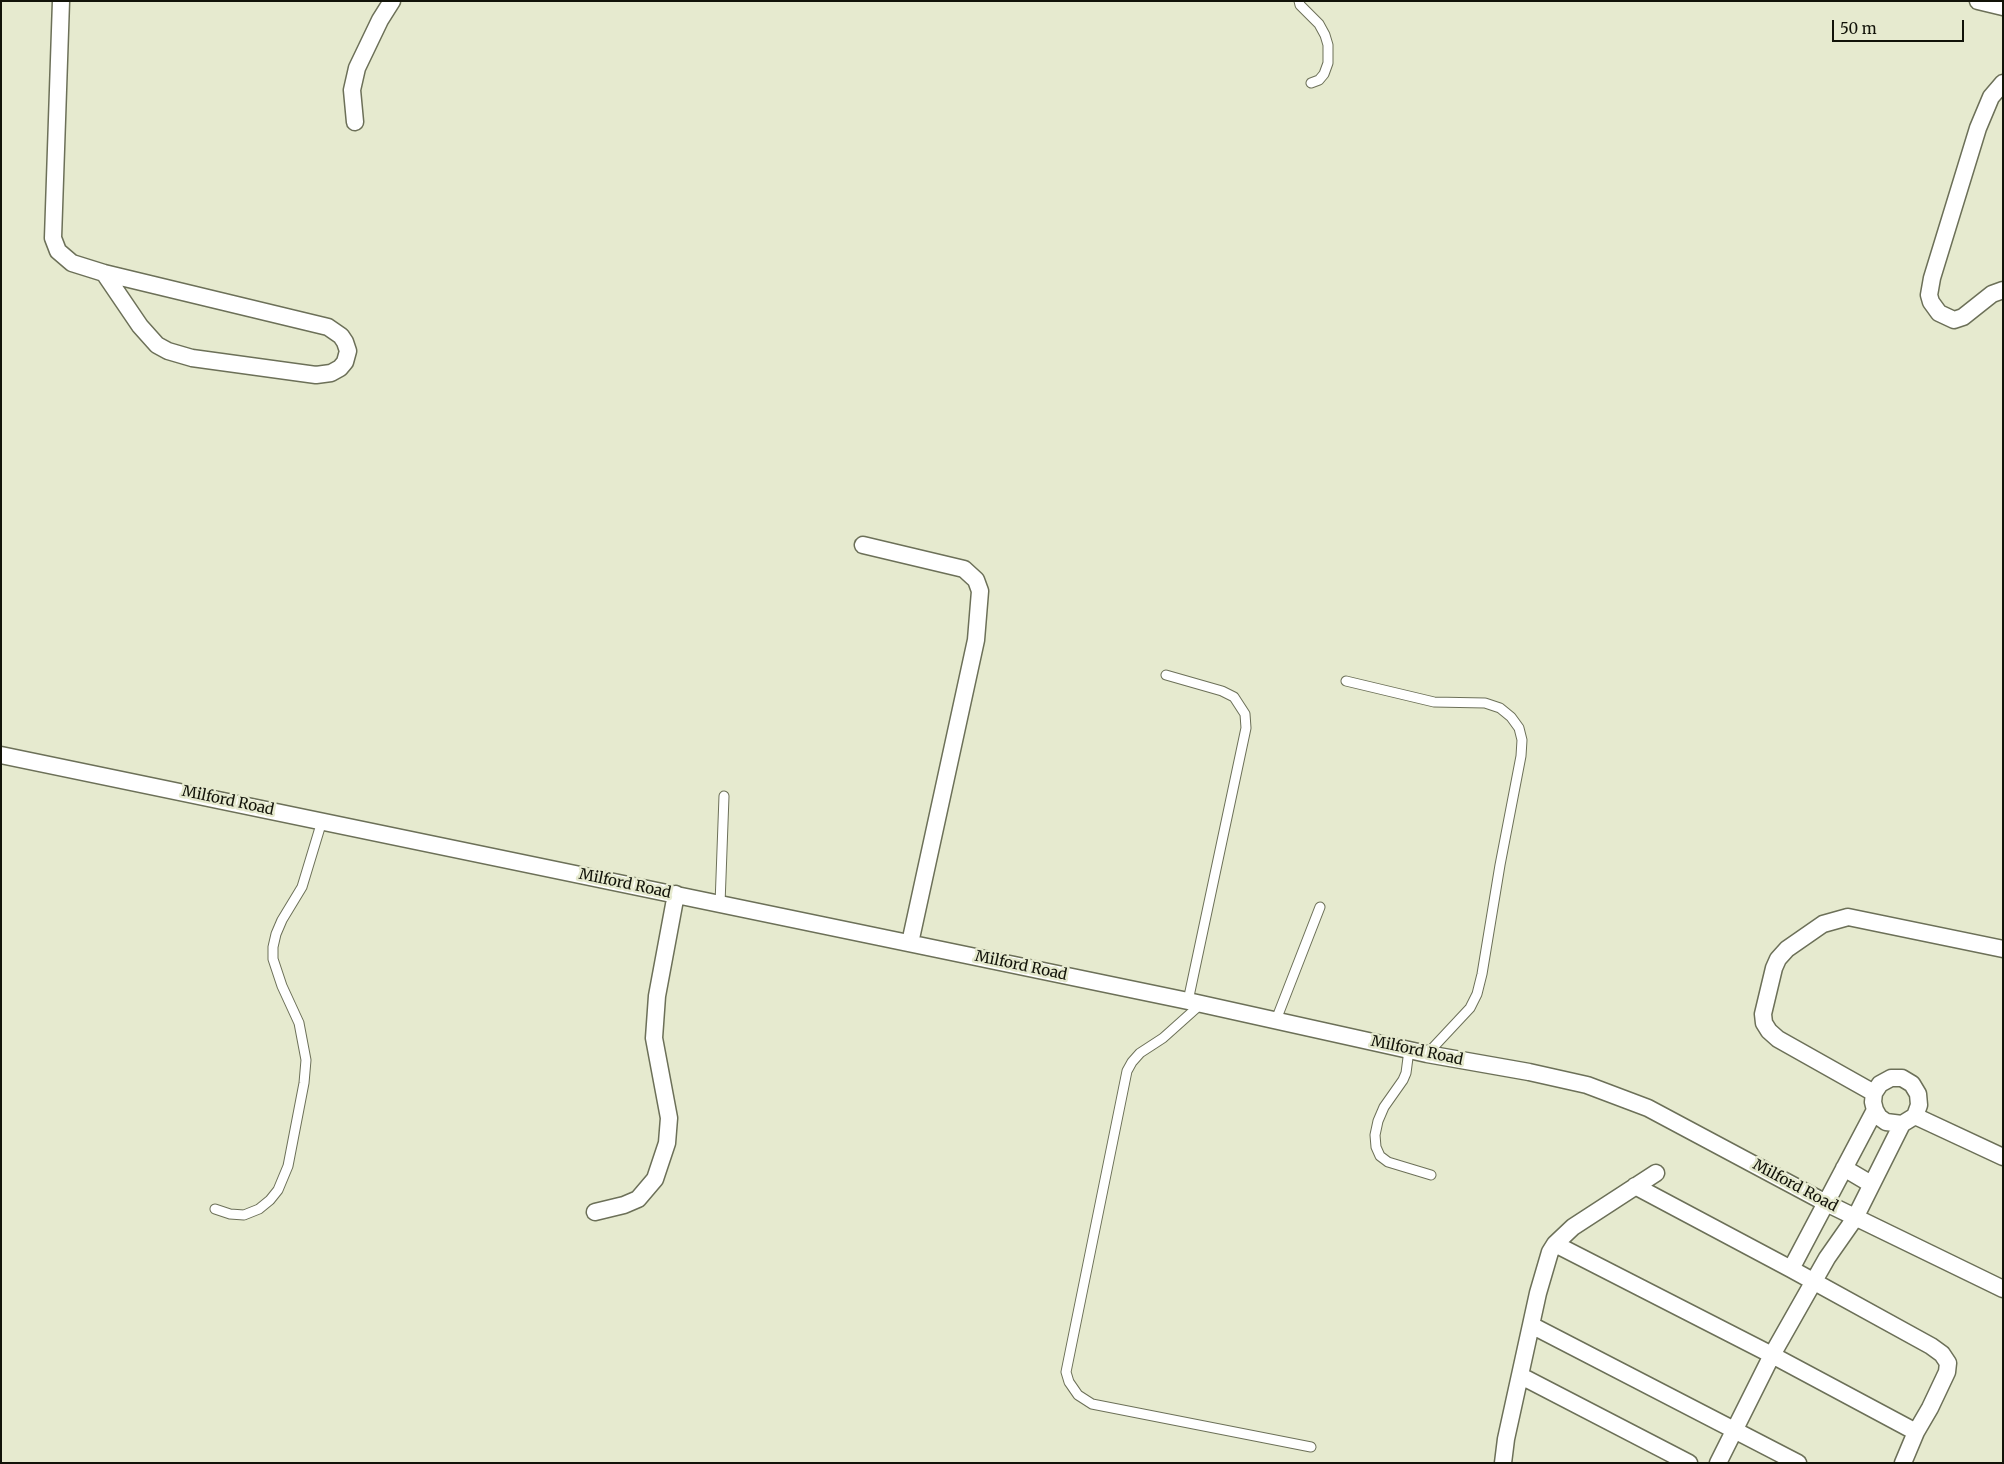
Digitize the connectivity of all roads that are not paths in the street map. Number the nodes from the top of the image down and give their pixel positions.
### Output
1 (61, 1) edge
2 (392, 1) edge
3 (1299, 1) edge
4 (1978, 1) edge
5 (2003, 6) edge
6 (2003, 83) edge
7 (1311, 84) dead end
8 (355, 122) dead end
9 (104, 273) junction
10 (2003, 290) edge
11 (863, 545) dead end
12 (1166, 675) dead end
13 (1346, 681) dead end
14 (1, 755) edge
15 (724, 796) dead end
16 (322, 821) junction
17 (676, 894) junction
18 (720, 904) junction
19 (1320, 907) dead end
20 (910, 943) junction
21 (2003, 949) edge
22 (1195, 1002) junction
23 (1276, 1020) junction
24 (1409, 1050) junction
25 (1427, 1054) junction
26 (1874, 1093) junction
27 (1874, 1110) junction
28 (1908, 1120) junction
29 (2003, 1157) edge
30 (1844, 1168) junction
31 (1656, 1173) dead end
32 (1431, 1175) dead end
33 (1871, 1184) junction
34 (1635, 1186) junction
35 (1826, 1203) junction
36 (215, 1210) dead end
37 (595, 1212) dead end
38 (1855, 1218) junction
39 (1812, 1230) junction
40 (1555, 1244) junction
41 (1837, 1244) junction
42 (1791, 1269) junction
43 (1813, 1282) junction
44 (2003, 1289) edge
45 (1531, 1325) junction
46 (1772, 1355) junction
47 (1521, 1376) junction
48 (1734, 1430) junction
49 (1916, 1432) junction
50 (1311, 1447) dead end
51 (1503, 1463) edge
52 (1689, 1463) edge
53 (1718, 1463) edge
54 (1798, 1463) edge
55 (1903, 1463) edge

1 - 9 street
2 - 8 street
3 - 7 lane
4 - 5 street
6 - 10 street
9 - 9 street
11 - 20 street
12 - 22 lane
13 - 25 lane
14 - 16 street, Milford Road
15 - 18 lane
16 - 17 street, Milford Road
16 - 36 lane
17 - 18 street, Milford Road
17 - 37 street
18 - 20 street, Milford Road
19 - 23 lane
20 - 22 street, Milford Road
21 - 26 street
22 - 23 street, Milford Road
22 - 50 lane
23 - 24 street, Milford Road
24 - 25 street, Milford Road
24 - 32 lane
25 - 35 street, Milford Road
26 - 27 street
26 - 28 street
27 - 28 street
27 - 30 street
28 - 29 street
28 - 33 street
30 - 33 street
30 - 35 street
31 - 34 street
33 - 38 street
34 - 40 street
34 - 42 street
35 - 38 street, Milford Road
35 - 39 street
38 - 41 street
38 - 44 street, Milford Road
39 - 41 street
39 - 42 street
40 - 45 street
40 - 46 street
41 - 43 street
42 - 43 street
43 - 46 street
43 - 49 street
45 - 47 street
45 - 48 street
46 - 48 street
46 - 49 street
47 - 51 street
47 - 52 street
48 - 53 street
48 - 54 street
49 - 55 street

